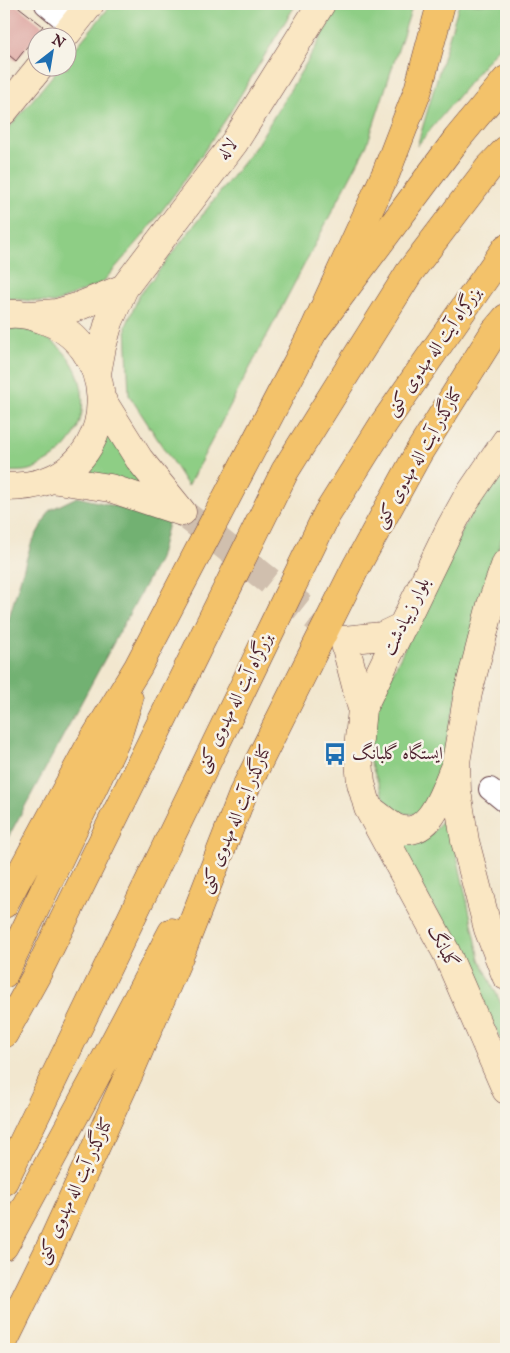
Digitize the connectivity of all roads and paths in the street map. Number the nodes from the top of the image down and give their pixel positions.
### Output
1 (46, 4) edge
2 (90, 4) edge
3 (321, 4) edge
4 (441, 4) edge
5 (65, 28) edge
6 (71, 28) edge
7 (31, 78) edge
8 (506, 80) edge
9 (4, 111) edge
10 (506, 150) edge
11 (506, 248) edge
12 (124, 288) junction
13 (11, 314) edge
14 (506, 318) edge
15 (313, 332) junction
16 (97, 373) junction
17 (102, 400) junction
18 (506, 441) edge
19 (51, 480) junction
20 (4, 487) edge
21 (506, 564) edge
22 (403, 626) junction
23 (138, 667) junction
24 (362, 709) junction
25 (456, 762) junction
26 (244, 791) junction
27 (368, 808) junction
28 (4, 904) edge
29 (4, 974) edge
30 (506, 976) edge
31 (4, 1034) edge
32 (506, 1090) edge
33 (4, 1181) edge
34 (4, 1246) edge
35 (4, 1341) edge

1 - 5 street
2 - 6 street
3 - 12 street, لاله
4 - 15 main road
7 - 9 street
8 - 15 main road
10 - 31 main road
11 - 33 main road, بزرگراه آیت اله مهدوی کنی
12 - 13 street
12 - 16 street, لاله
13 - 16 street
14 - 26 main road, کنارگذر آیت اله مهدوی کنی
15 - 23 main road
16 - 17 street
17 - 19 street
17 - 19 street
18 - 22 street, بلوار زیبادشت
19 - 20 street
21 - 25 street
22 - 24 street, بلوار زیبادشت
22 - 24 street
23 - 28 main road
23 - 29 main road
24 - 27 street, بلوار زیبادشت
25 - 27 street
25 - 30 street
26 - 34 main road
26 - 35 main road, کنارگذر آیت اله مهدوی کنی
27 - 32 street, گلبانگ

